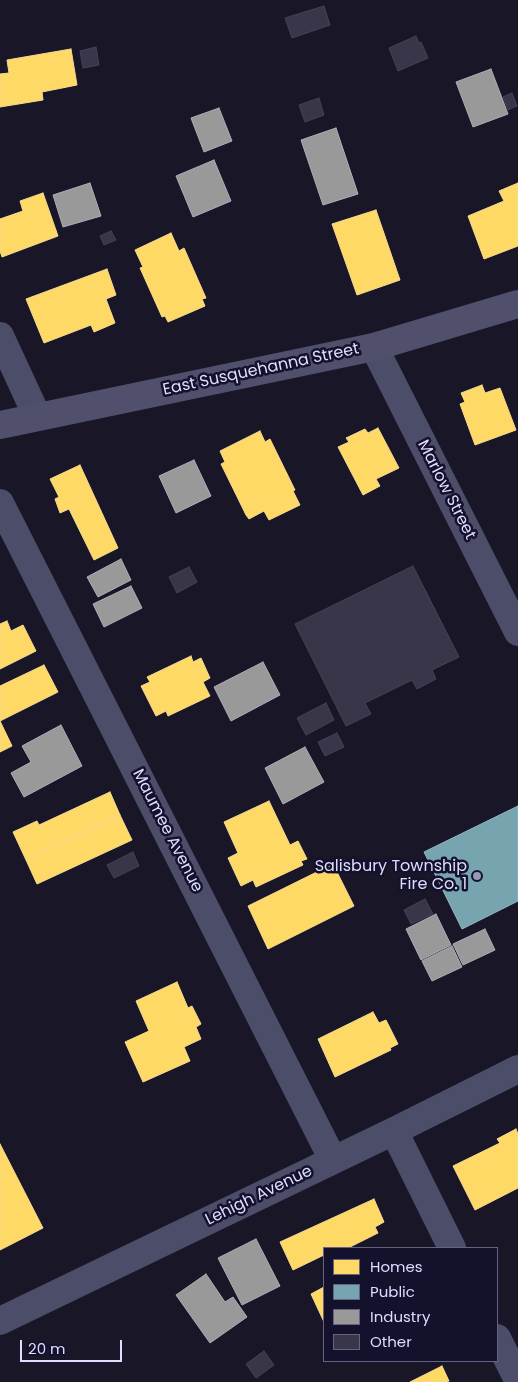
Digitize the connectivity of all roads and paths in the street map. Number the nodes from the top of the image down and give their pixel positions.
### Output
1 (518, 304) edge
2 (0, 336) edge
3 (374, 347) junction
4 (37, 416) junction
5 (0, 425) edge
6 (0, 503) edge
7 (518, 632) edge
8 (518, 1069) edge
9 (394, 1131) junction
10 (333, 1160) junction
11 (452, 1247) edge
12 (0, 1321) edge
13 (498, 1340) edge
14 (518, 1380) edge

1 - 3 main road, East Susquehanna Street
2 - 4 street
3 - 4 main road, East Susquehanna Street
3 - 7 street, Marlow Street
4 - 5 main road, East Susquehanna Street
6 - 10 street, Maumee Avenue
8 - 9 street, Lehigh Avenue
9 - 10 street, Lehigh Avenue
9 - 11 street
10 - 12 street, Lehigh Avenue
13 - 14 street

